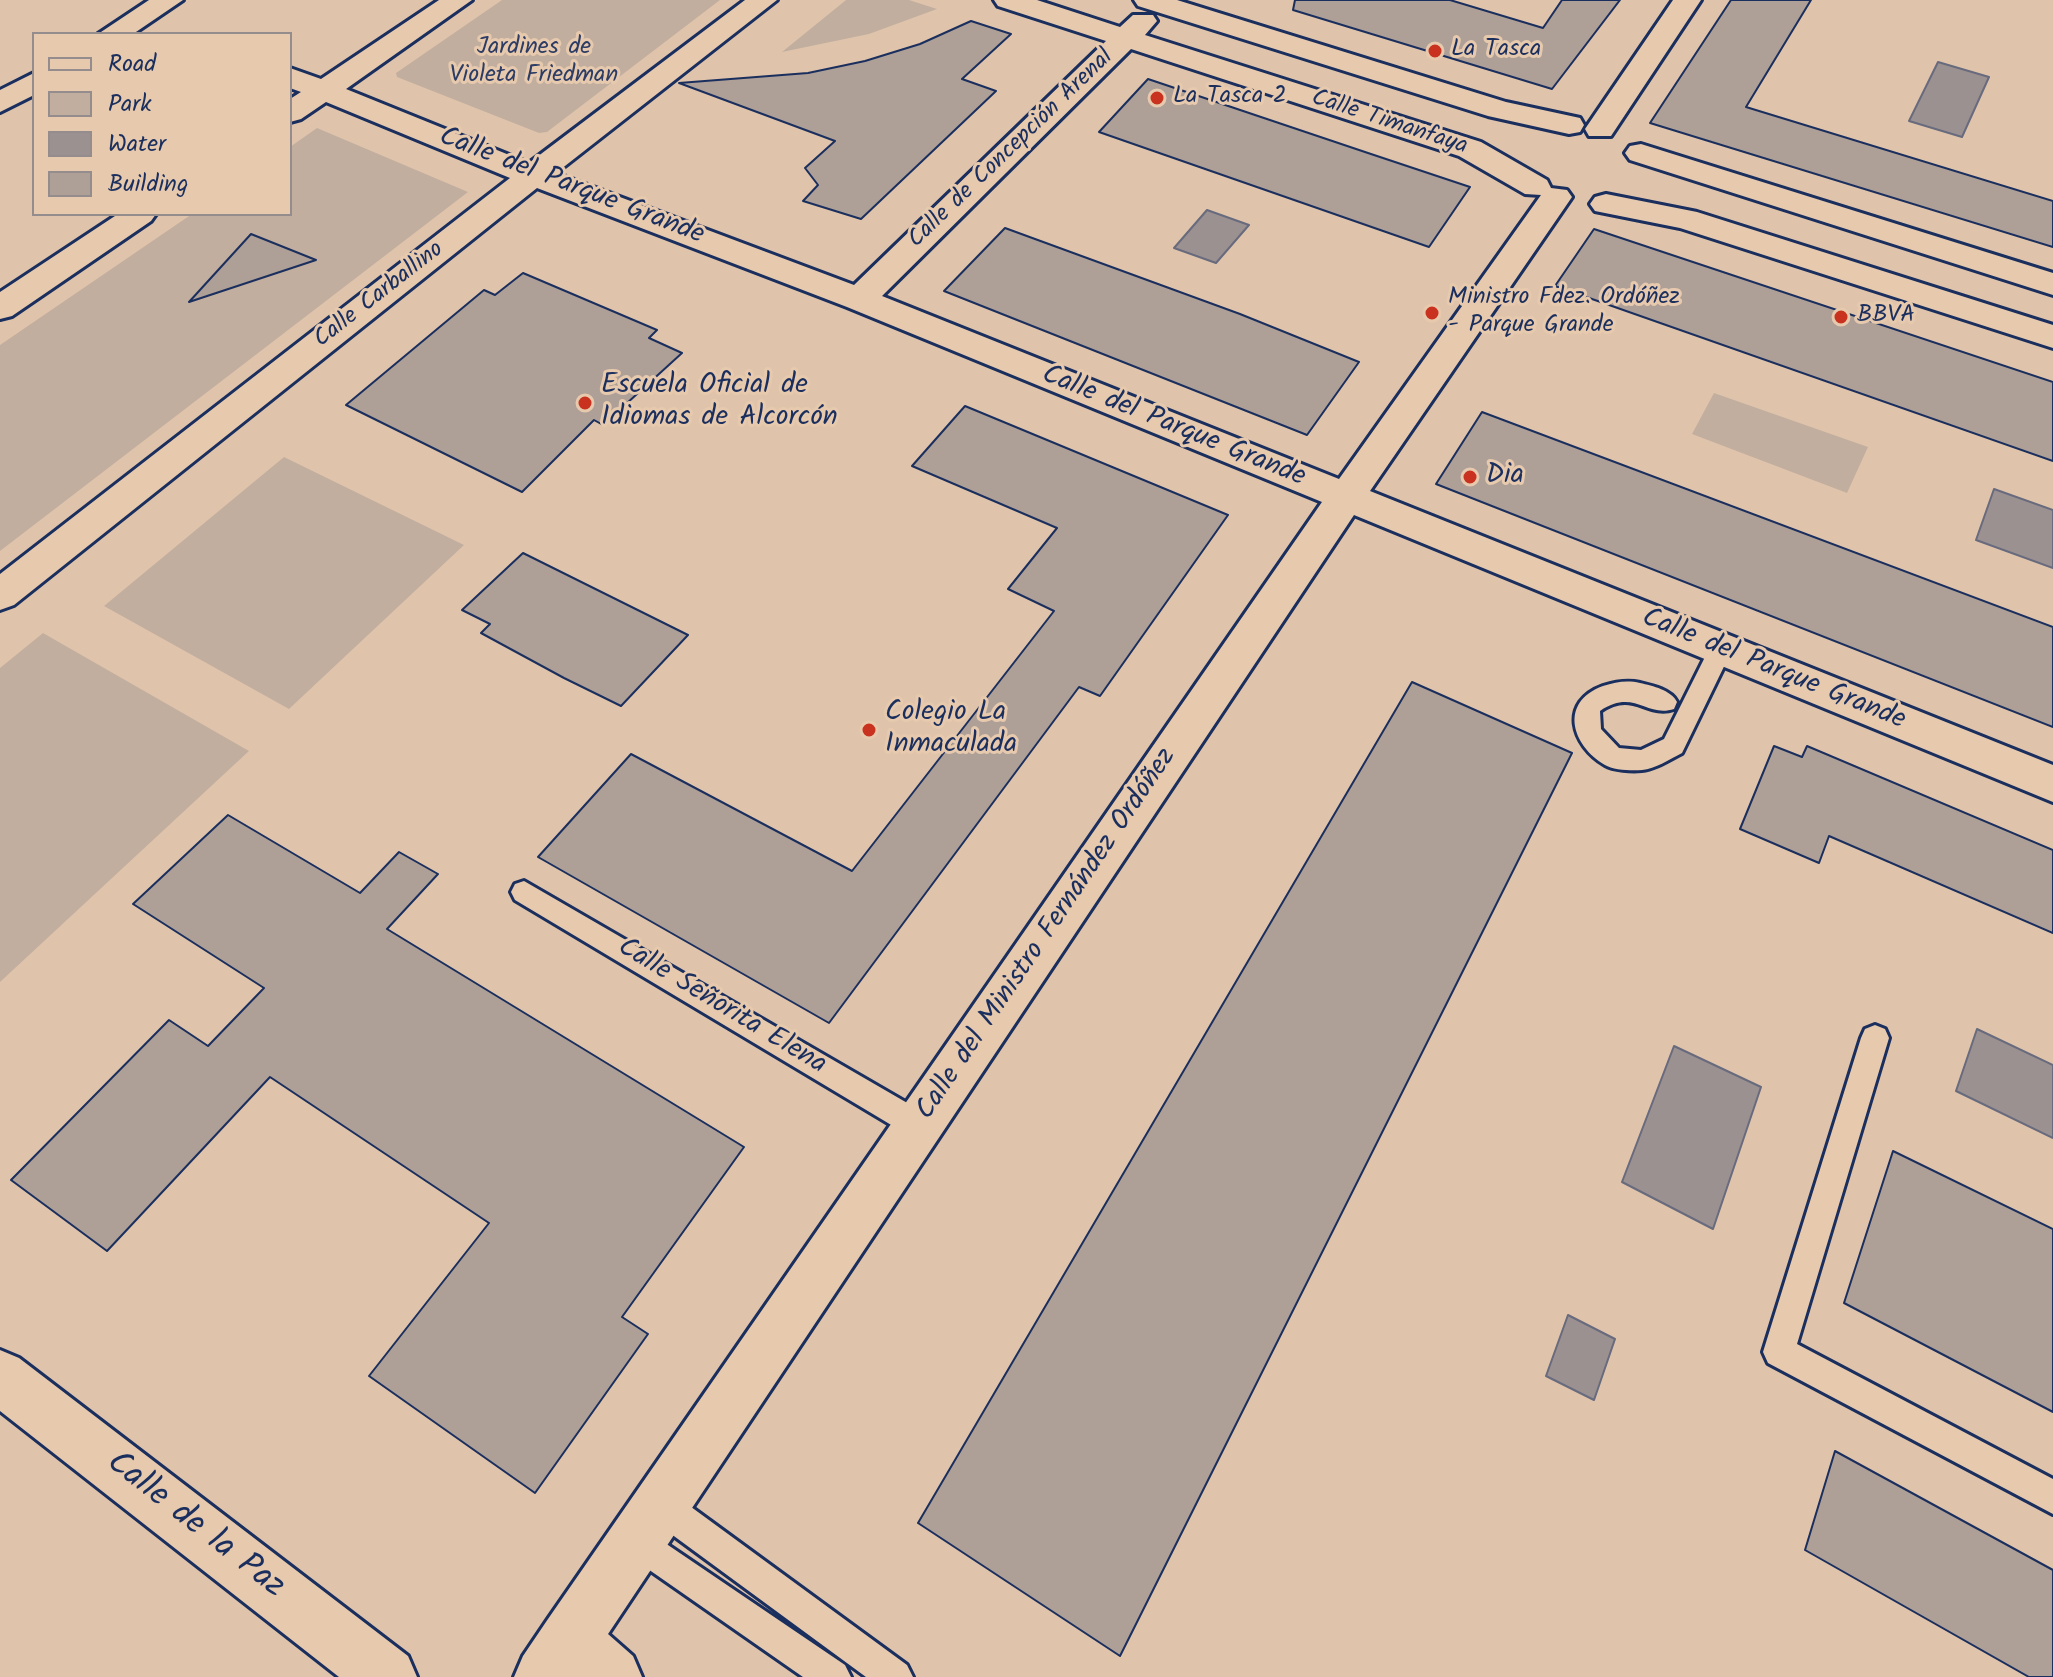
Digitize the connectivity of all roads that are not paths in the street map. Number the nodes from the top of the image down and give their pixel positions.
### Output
1 (458, 0) edge
2 (763, 0) edge
3 (1008, 0) edge
4 (1687, 0) edge
5 (1157, 1) edge
6 (169, 14) edge
7 (116, 32) edge
8 (1125, 39) junction
9 (292, 78) edge
10 (32, 83) edge
11 (325, 90) junction
12 (0, 103) edge
13 (292, 112) edge
14 (1569, 125) junction
15 (1600, 129) junction
16 (1641, 153) junction
17 (535, 175) junction
18 (1546, 192) junction
19 (1606, 204) junction
20 (137, 216) edge
21 (2053, 284) edge
22 (859, 299) junction
23 (0, 308) edge
24 (2053, 337) edge
25 (1345, 499) junction
26 (0, 595) edge
27 (1720, 650) junction
28 (1665, 702) dead end
29 (2053, 784) edge
30 (524, 892) dead end
31 (1875, 1038) dead end
32 (918, 1125) junction
33 (0, 1377) edge
34 (2053, 1497) edge
35 (649, 1523) junction
36 (556, 1659) edge
37 (387, 1677) edge
38 (612, 1677) edge
39 (833, 1677) edge
40 (895, 1677) edge

1 - 11 street
2 - 17 street, Calle Carballino
3 - 8 street, Calle Timanfaya
4 - 15 street
5 - 8 street, Calle de Concepción Arenal
5 - 14 street, Calle Timanfaya
6 - 7 street
8 - 18 street, Calle Timanfaya
8 - 22 street, Calle de Concepción Arenal
9 - 11 street, Calle del Parque Grande
10 - 12 street
11 - 13 street
11 - 17 street, Calle del Parque Grande
14 - 15 street, Calle Timanfaya
14 - 18 street
15 - 16 street
16 - 19 street
16 - 21 street
17 - 22 street, Calle del Parque Grande
17 - 26 street, Calle Carballino
18 - 19 street
18 - 25 street, Calle del Ministro Fernández Ordóñez
19 - 24 street
20 - 23 street
22 - 25 street, Calle del Parque Grande
25 - 27 street, Calle del Parque Grande
25 - 32 street, Calle del Ministro Fernández Ordóñez
27 - 28 lane
27 - 29 street, Calle del Parque Grande
30 - 32 lane, Calle Señorita Elena
31 - 34 lane
32 - 35 street, Calle del Ministro Fernández Ordóñez
33 - 37 street, Calle de la Paz
35 - 36 street, Calle del Ministro Fernández Ordóñez
35 - 39 lane
35 - 40 lane
36 - 38 street

